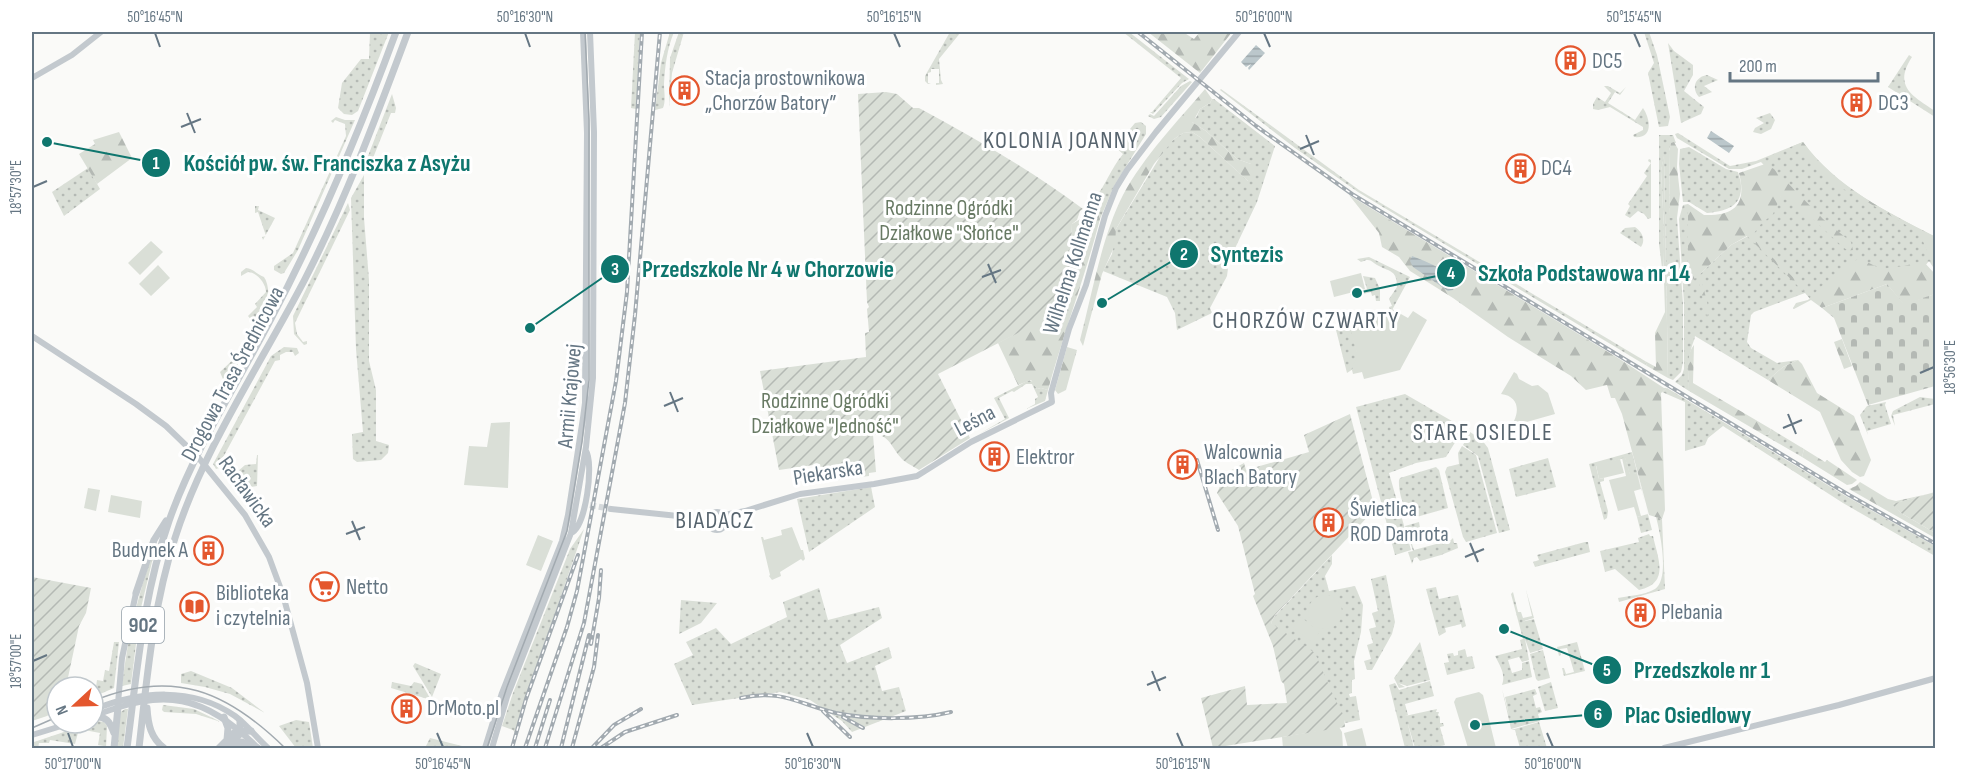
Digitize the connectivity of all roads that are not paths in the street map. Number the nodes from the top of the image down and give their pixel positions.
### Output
1 (101, 32) edge
2 (408, 32) edge
3 (583, 32) edge
4 (590, 32) edge
5 (1239, 32) edge
6 (395, 34) edge
7 (32, 78) edge
8 (590, 120) junction
9 (32, 336) edge
10 (1052, 402) joint
11 (582, 450) junction
12 (917, 476) joint
13 (175, 506) junction
14 (611, 509) tunnel mouth
15 (725, 518) junction
16 (707, 519) junction
17 (568, 531) junction
18 (136, 592) joint
19 (1935, 678) edge
20 (146, 692) junction
21 (168, 698) junction
22 (122, 703) junction
23 (105, 707) edge
24 (105, 711) edge
25 (224, 717) junction
26 (105, 718) edge
27 (240, 721) junction
28 (241, 731) junction
29 (251, 731) junction
30 (114, 735) junction
31 (227, 740) junction
32 (114, 748) edge
33 (127, 748) edge
34 (139, 748) edge
35 (164, 748) edge
36 (219, 748) edge
37 (228, 748) edge
38 (258, 748) edge
39 (268, 748) edge
40 (318, 748) edge
41 (485, 748) edge
42 (492, 748) edge
43 (1664, 748) edge

1 - 7 street
2 - 20 main road, Drogowa Trasa Średnicowa / 902
3 - 8 street, Armii Krajowej
4 - 8 street, Armii Krajowej
5 - 10 street, Wilhelma Kollmanna
6 - 13 main road, Drogowa Trasa Średnicowa / 902
8 - 11 street, Armii Krajowej
9 - 40 street, Racławicka
10 - 12 street, Leśna
11 - 17 street, Armii Krajowej
11 - 17 street
12 - 15 street, Piekarska
13 - 18 main road
13 - 33 main road, Drogowa Trasa Średnicowa / 902
14 - 16 street
15 - 16 street
15 - 16 street
17 - 41 street, Armii Krajowej
17 - 42 street, Armii Krajowej
18 - 22 street
19 - 43 street
20 - 34 main road, Drogowa Trasa Średnicowa / 902
20 - 35 main road
21 - 22 street
21 - 25 street
21 - 27 street
22 - 23 street
22 - 24 street
22 - 30 main road
25 - 28 street
25 - 31 main road
26 - 30 main road
27 - 28 main road
27 - 29 street
28 - 29 main road
28 - 31 main road
28 - 37 main road
28 - 38 street
29 - 39 street
30 - 32 main road
31 - 36 main road
37 - 38 main road

